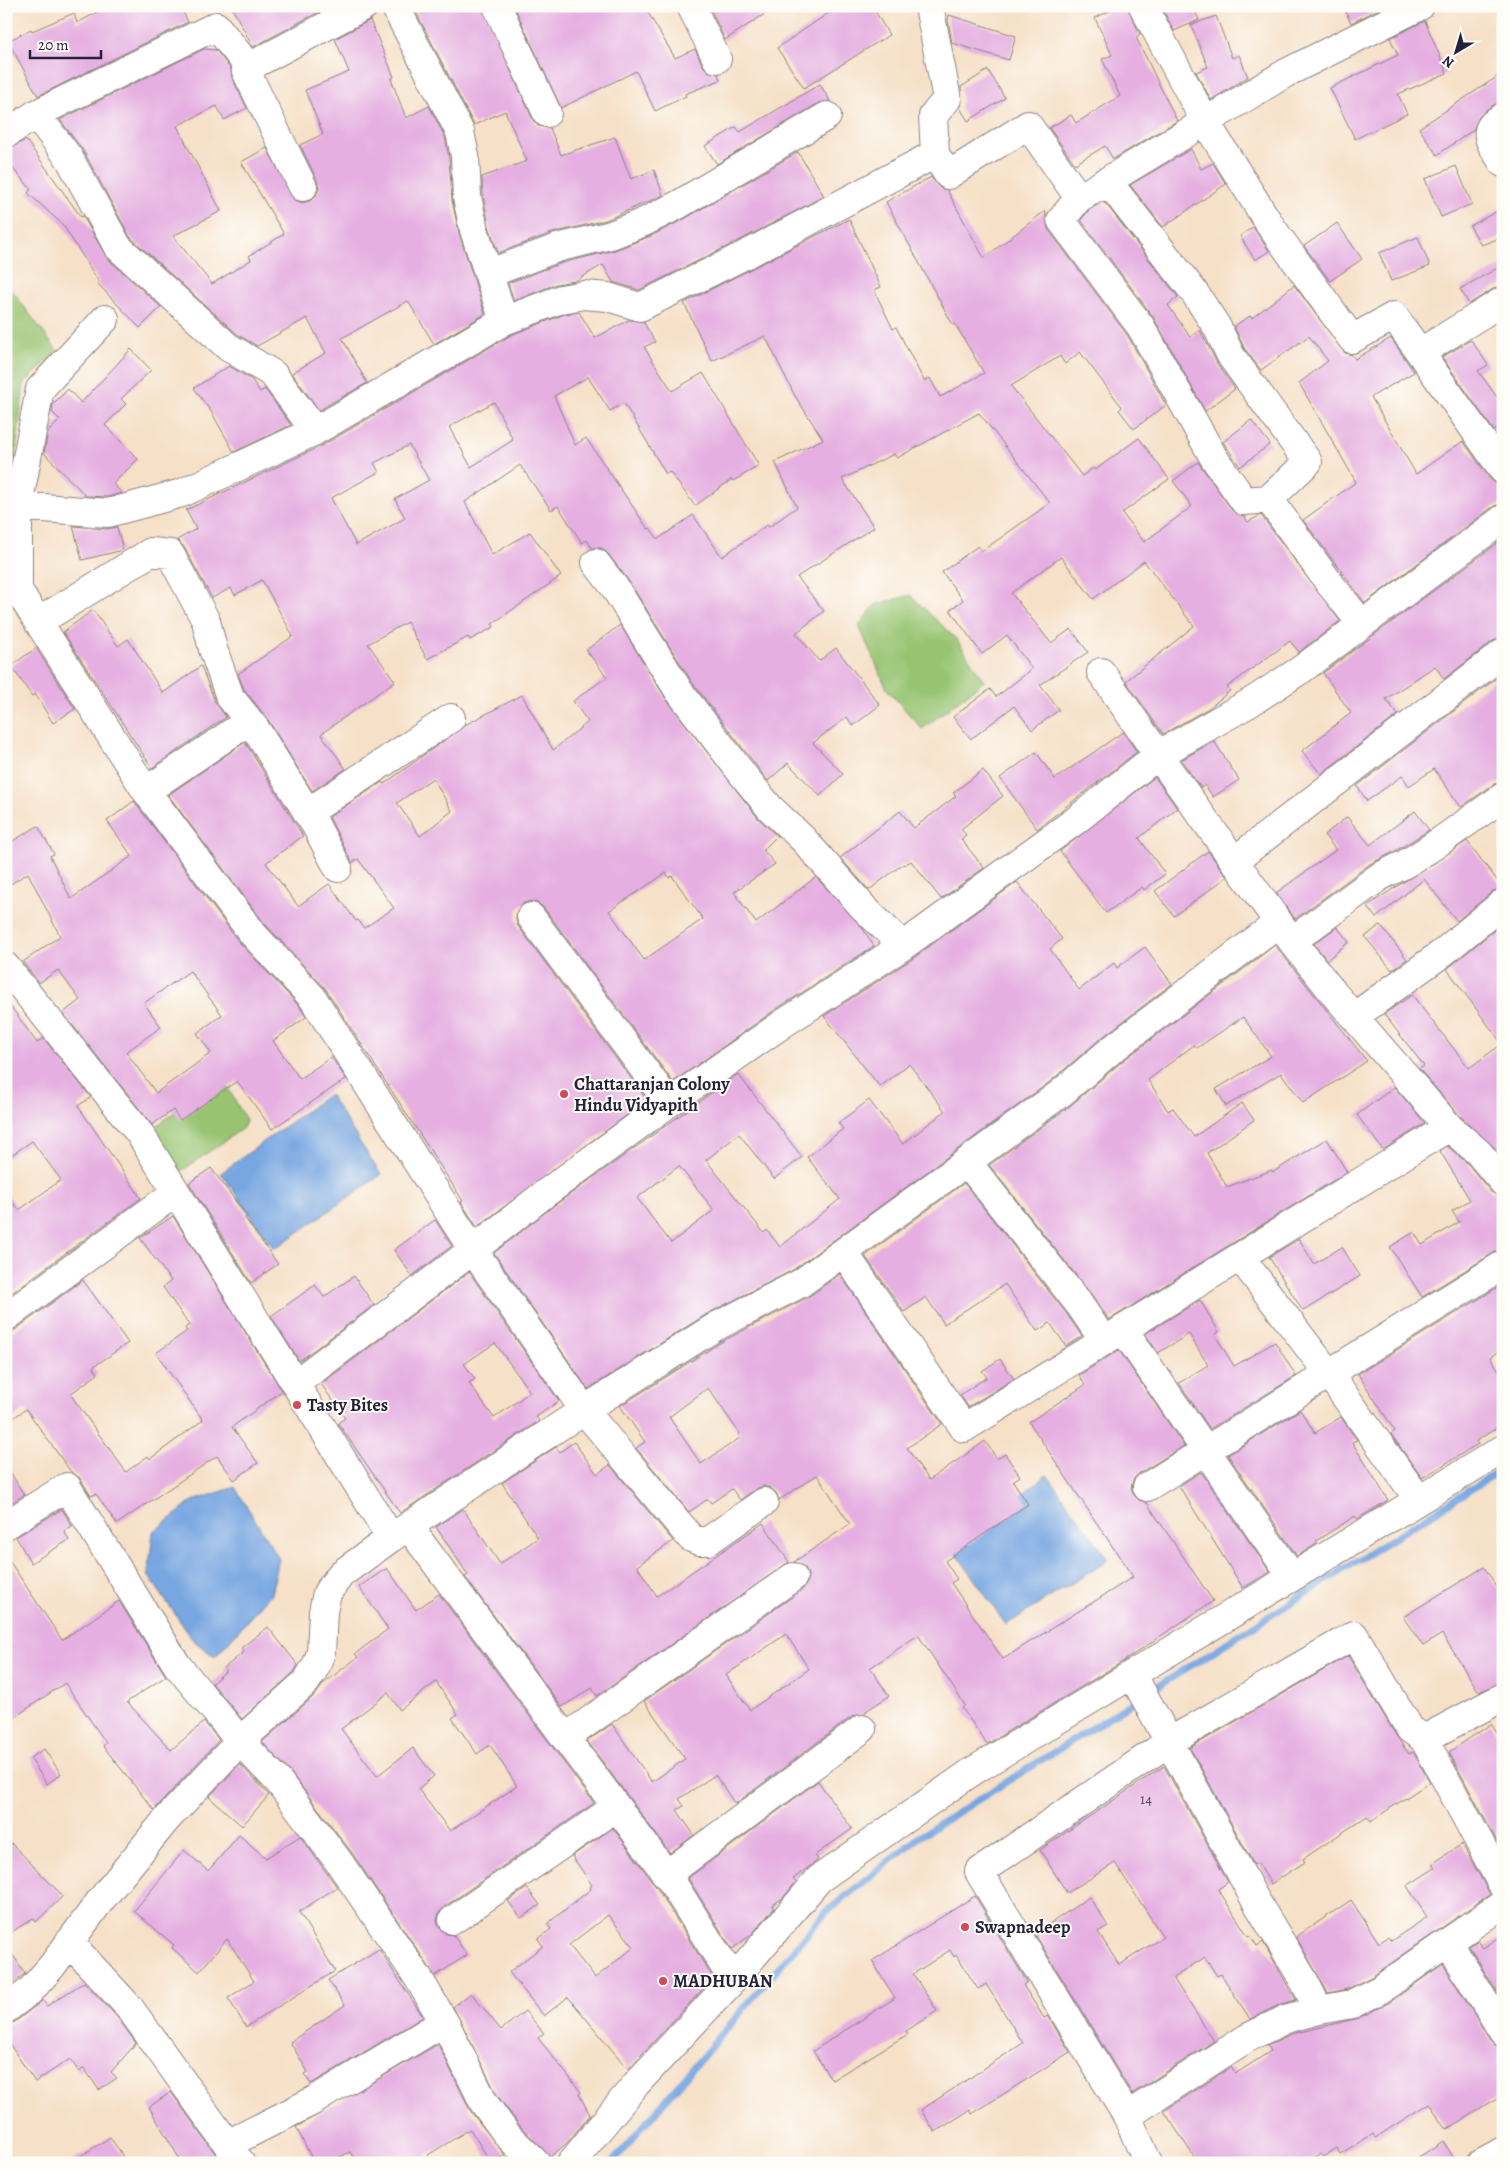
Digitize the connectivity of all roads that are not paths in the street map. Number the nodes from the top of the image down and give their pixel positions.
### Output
1 (364, 6) edge
2 (394, 6) edge
3 (497, 6) edge
4 (691, 6) edge
5 (929, 6) edge
6 (1143, 6) edge
7 (1420, 6) edge
8 (217, 16) edge
9 (717, 59) dead end
10 (249, 68) junction
11 (547, 113) dead end
12 (36, 114) junction
13 (827, 116) dead end
14 (1503, 117) edge
15 (1206, 123) junction
16 (6, 134) edge
17 (935, 154) junction
18 (1503, 163) edge
19 (303, 187) dead end
20 (1090, 192) junction
21 (490, 273) junction
22 (1503, 301) edge
23 (105, 318) dead end
24 (504, 321) junction
25 (1421, 352) junction
26 (315, 431) junction
27 (1503, 470) edge
28 (1269, 499) junction
29 (18, 506) junction
30 (1503, 519) edge
31 (596, 563) dead end
32 (38, 622) junction
33 (1362, 624) junction
34 (1503, 653) edge
35 (1101, 672) dead end
36 (451, 718) dead end
37 (249, 721) junction
38 (1158, 755) junction
39 (146, 791) junction
40 (1503, 798) edge
41 (307, 813) junction
42 (1234, 861) junction
43 (338, 868) dead end
44 (1503, 903) edge
45 (531, 918) dead end
46 (1285, 932) junction
47 (903, 946) junction
48 (6, 967) edge
49 (1354, 1016) junction
50 (669, 1103) junction
51 (1449, 1128) junction
52 (967, 1162) junction
53 (1498, 1168) edge
54 (176, 1192) junction
55 (473, 1250) junction
56 (844, 1252) junction
57 (1240, 1257) junction
58 (1503, 1265) edge
59 (6, 1317) edge
60 (1114, 1335) junction
61 (1330, 1374) junction
62 (296, 1383) junction
63 (584, 1410) junction
64 (1205, 1449) junction
65 (1503, 1450) edge
66 (1147, 1487) dead end
67 (1419, 1500) junction
68 (764, 1502) dead end
69 (6, 1525) edge
70 (400, 1533) junction
71 (793, 1577) dead end
72 (1292, 1577) junction
73 (1135, 1681) junction
74 (1503, 1697) edge
75 (862, 1729) dead end
76 (565, 1738) junction
77 (1424, 1739) junction
78 (240, 1741) junction
79 (1169, 1742) junction
80 (616, 1807) junction
81 (666, 1875) junction
82 (1503, 1886) edge
83 (1503, 1904) edge
84 (453, 1920) dead end
85 (69, 1942) junction
86 (1448, 1942) junction
87 (733, 1980) junction
88 (6, 2009) edge
89 (1319, 2010) junction
90 (444, 2022) junction
91 (1503, 2032) edge
92 (1127, 2116) junction
93 (1503, 2151) edge
94 (235, 2154) edge
95 (536, 2163) edge
96 (570, 2163) edge
97 (1148, 2163) edge
98 (1481, 2163) edge

1 - 10 street
2 - 21 street
3 - 11 street
4 - 9 street
5 - 17 street
6 - 15 street
7 - 15 street
8 - 10 street
8 - 12 street
10 - 19 street
12 - 16 street
12 - 26 street
13 - 21 street
14 - 18 street
15 - 20 street
15 - 25 street
17 - 20 street
17 - 24 street
20 - 28 street
20 - 28 street
21 - 24 street
22 - 25 street
23 - 29 street
24 - 26 street
25 - 27 street
26 - 29 street
28 - 33 street
29 - 32 street
30 - 33 street
31 - 47 street
32 - 37 street
32 - 39 street
33 - 38 street
34 - 42 street
35 - 38 street
36 - 41 street
37 - 39 street
37 - 41 street
38 - 42 street
38 - 47 street
39 - 55 street
40 - 46 street
41 - 43 street
42 - 46 street
44 - 49 street
45 - 50 street
46 - 49 street
46 - 52 street
47 - 50 street
48 - 54 street
49 - 51 street
50 - 55 street
51 - 53 street
51 - 57 street
52 - 56 street
52 - 60 street
54 - 59 street
54 - 62 street
55 - 62 street
55 - 63 street
56 - 60 street
56 - 63 street
57 - 60 street
57 - 61 street
58 - 61 street
60 - 64 street
61 - 64 street
61 - 67 street
62 - 70 street
63 - 68 street
63 - 70 street
64 - 66 street
64 - 72 street
65 - 67 street
67 - 72 street
69 - 78 street
70 - 76 street
70 - 78 street
71 - 76 street
72 - 73 street
73 - 79 street
73 - 87 street
74 - 77 street
75 - 81 street
76 - 80 street
77 - 79 street
77 - 82 street
78 - 85 street
78 - 90 street
79 - 89 street
79 - 92 street
80 - 81 street
80 - 84 street
81 - 87 street
83 - 86 street
85 - 88 street
85 - 94 street
86 - 89 street
86 - 91 street
87 - 96 street
89 - 92 street
90 - 94 street
90 - 95 street
92 - 97 street
93 - 98 street

